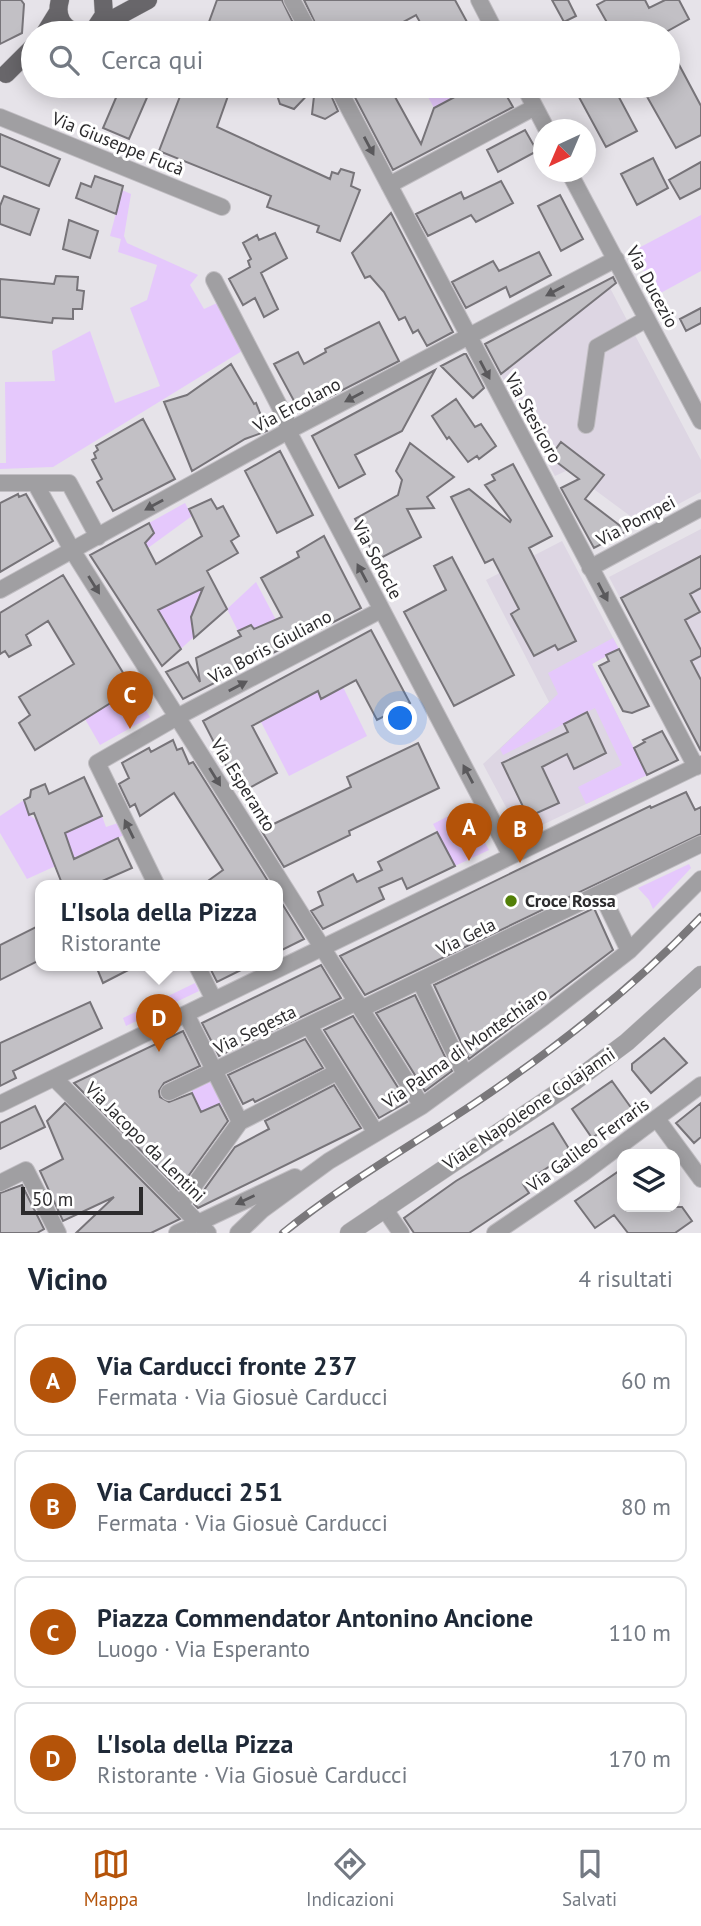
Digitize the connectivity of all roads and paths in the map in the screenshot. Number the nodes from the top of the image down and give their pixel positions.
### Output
1 (103, 0) edge
2 (128, 0) edge
3 (139, 0) edge
4 (148, 0) edge
5 (292, 0) edge
6 (479, 0) edge
7 (101, 21) edge
8 (107, 21) edge
9 (303, 21) edge
10 (490, 21) edge
11 (21, 59) edge
12 (21, 69) edge
13 (3, 76) edge
14 (343, 98) edge
15 (530, 98) edge
16 (535, 107) junction
17 (0, 117) edge
18 (541, 119) edge
19 (574, 182) edge
20 (389, 185) junction
21 (222, 207) dead end
22 (616, 259) junction
23 (214, 280) dead end
24 (648, 319) junction
25 (468, 337) junction
26 (701, 421) edge
27 (586, 425) dead end
28 (288, 431) junction
29 (0, 483) edge
30 (35, 483) junction
31 (701, 508) edge
32 (98, 537) junction
33 (72, 550) junction
34 (590, 568) junction
35 (0, 590) edge
36 (382, 610) junction
37 (177, 717) junction
38 (698, 766) edge
39 (701, 845) edge
40 (511, 856) junction
41 (701, 879) edge
42 (154, 880) edge
43 (280, 880) edge
44 (283, 885) edge
45 (601, 893) junction
46 (323, 948) junction
47 (629, 951) junction
48 (283, 967) edge
49 (200, 971) edge
50 (275, 971) edge
51 (701, 975) edge
52 (419, 981) junction
53 (214, 1000) junction
54 (359, 1005) junction
55 (186, 1014) junction
56 (309, 1026) junction
57 (214, 1071) junction
58 (338, 1072) junction
59 (465, 1075) junction
60 (54, 1078) junction
61 (701, 1085) edge
62 (169, 1092) dead end
63 (0, 1104) edge
64 (422, 1106) junction
65 (657, 1119) junction
66 (240, 1122) junction
67 (376, 1133) junction
68 (329, 1161) junction
69 (701, 1179) edge
70 (0, 1183) edge
71 (180, 1205) junction
72 (384, 1208) junction
73 (203, 1228) edge
74 (58, 1233) edge
75 (177, 1233) edge
76 (238, 1233) edge
77 (349, 1233) edge
78 (401, 1233) edge
79 (495, 1233) edge

1 - 7 main road
2 - 3 main road
4 - 8 main road
5 - 9 street
6 - 10 street
11 - 13 main road
12 - 13 main road
14 -> 20 street, Via Stesicoro
15 - 16 street
16 - 18 street
16 - 20 street
17 - 21 street, Via Giuseppe Fucà
19 - 22 street, Via Ducezio
20 - 25 street, Via Stesicoro
22 - 24 street, Via Ducezio
22 -> 25 street, Via Ercolano
23 - 28 street, Via Sofocle
24 - 26 street, Via Ducezio
24 - 27 street
25 -> 28 street, Via Ercolano
25 -> 34 street, Via Stesicoro
28 -> 32 street, Via Ercolano
36 -> 28 street, Via Sofocle
29 - 30 street
30 - 32 street
30 - 33 street, Via Esperanto
31 - 34 street, Via Pompei
32 - 33 street, Via Ercolano
33 - 35 street, Via Ercolano
33 -> 37 street, Via Esperanto
34 -> 38 street, Via Stesicoro
37 -> 36 street, Via Boris Giuliano
40 -> 36 street, Via Sofocle
42 -> 37 street, Via Boris Giuliano
37 -> 43 street, Via Esperanto
38 - 40 street
39 - 45 street, Via Gela
40 - 46 street
41 - 47 street, Via Palma di Montechiaro
44 -> 46 street, Via Esperanto
45 - 47 street
45 - 52 street, Via Gela
46 - 48 street
46 - 54 street, Via Esperanto
47 - 59 street, Via Palma di Montechiaro
49 - 53 street
50 - 53 street
51 - 72 street, Viale Napoleone Colajanni
52 - 54 street, Via Gela
52 - 59 street
53 - 55 street
54 - 56 street, Via Segesta
54 - 64 street, Via Esperanto
55 - 57 street
55 - 60 street
56 - 57 street, Via Segesta
56 - 58 street
57 - 62 street, Via Segesta
57 - 66 street
58 - 66 street
58 - 67 street
59 - 64 street, Via Palma di Montechiaro
60 - 63 street
60 - 71 street, Via Jacopo da Lentini
61 - 65 street, Via Galileo Ferraris
64 - 67 street, Via Palma di Montechiaro
65 - 69 street
65 - 79 street, Via Galileo Ferraris
66 - 71 street
67 - 68 street, Via Palma di Montechiaro
68 -> 73 street
68 - 76 street, Via Palma di Montechiaro
70 - 74 street
71 - 73 street, Via Jacopo da Lentini
72 - 77 street, Viale Napoleone Colajanni
72 - 78 street
73 - 75 street

